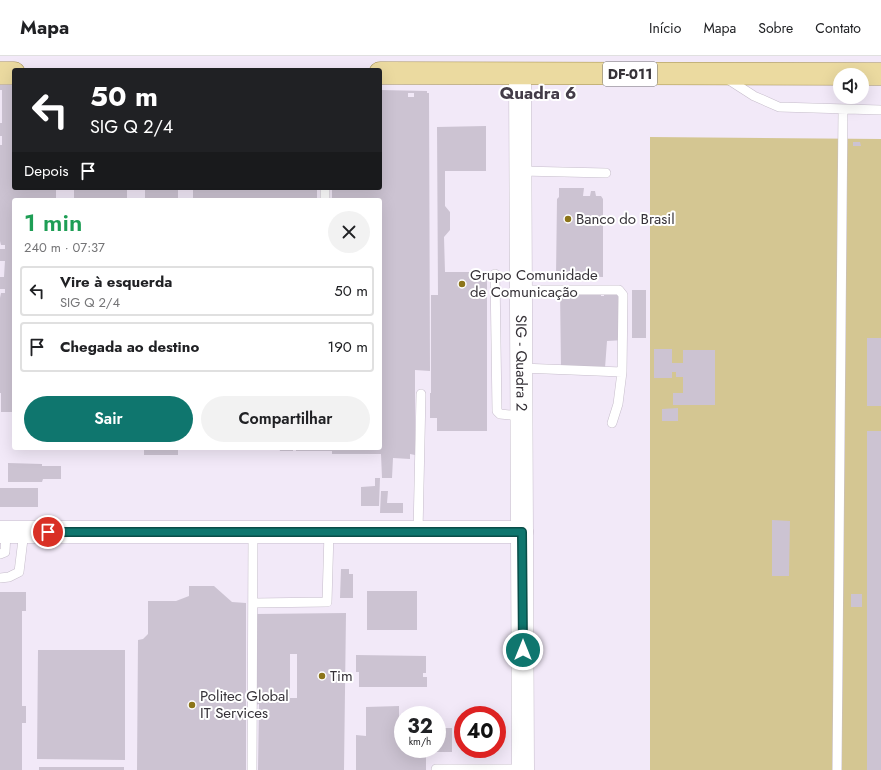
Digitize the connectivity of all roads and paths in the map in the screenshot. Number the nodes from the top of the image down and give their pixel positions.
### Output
1 (0, 73) edge
2 (12, 73) edge
3 (382, 73) edge
4 (520, 74) junction
5 (720, 74) junction
6 (881, 74) edge
7 (844, 110) junction
8 (881, 110) edge
9 (521, 171) junction
10 (606, 173) dead end
11 (495, 274) dead end
12 (521, 290) junction
13 (521, 368) junction
14 (622, 372) junction
15 (421, 394) dead end
16 (521, 416) junction
17 (612, 423) dead end
18 (10, 532) edge
19 (253, 532) junction
20 (329, 532) junction
21 (418, 532) junction
22 (522, 532) junction
23 (0, 554) edge
24 (0, 578) edge
25 (253, 603) junction
26 (436, 769) edge
27 (252, 770) edge
28 (523, 770) edge
29 (837, 770) edge

1 - 2 main road
3 - 4 main road, DF-011
4 - 5 main road, DF-011
4 - 9 street, SIG - Quadra 2
5 - 6 main road, DF-011
5 - 7 lane
7 - 8 lane
7 - 29 lane
9 - 10 lane
9 - 12 street, SIG - Quadra 2
11 - 16 lane
12 - 13 street, SIG - Quadra 2
12 - 14 lane
13 - 14 lane
13 - 16 street, SIG - Quadra 2
14 - 17 lane
15 - 21 lane
16 - 22 street, SIG - Quadra 2
18 - 19 street
18 - 23 lane
18 - 24 lane
19 - 20 street
19 - 25 lane
20 - 21 street
20 - 25 lane
21 - 22 street
22 - 28 street, SIG - Quadra 2
25 - 27 lane
26 - 28 lane

